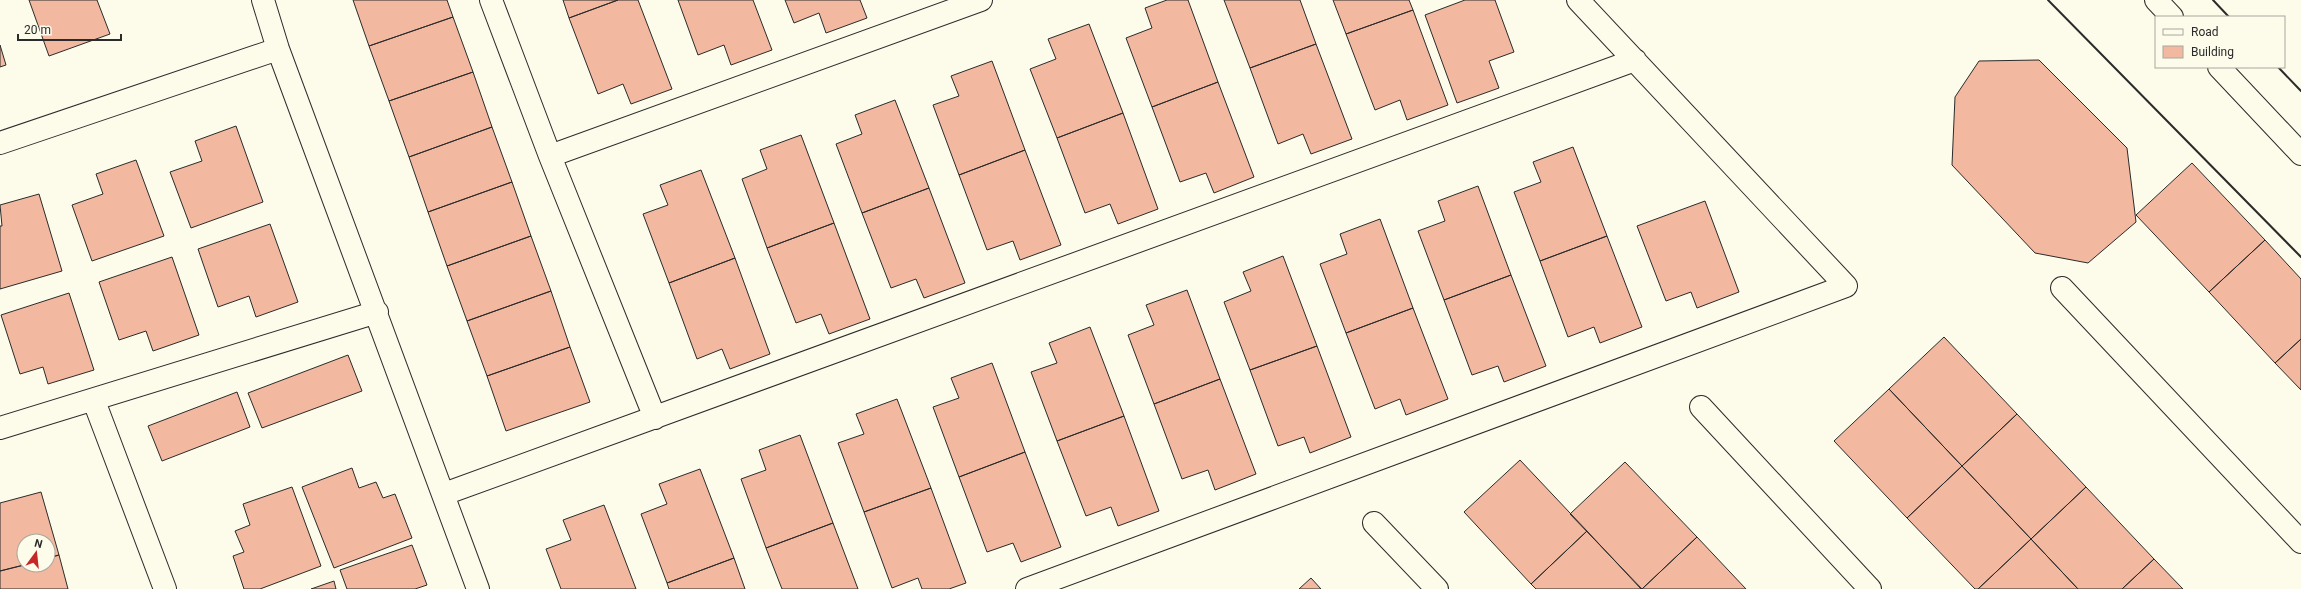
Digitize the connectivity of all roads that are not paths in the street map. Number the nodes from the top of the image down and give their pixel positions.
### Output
1 (263, 0) edge
2 (491, 0) edge
3 (981, 0) edge
4 (1578, 0) edge
5 (2156, 0) edge
6 (2171, 16) edge
7 (278, 48) junction
8 (1635, 60) junction
9 (2220, 68) edge
10 (0, 143) edge
11 (2301, 154) edge
12 (550, 156) junction
13 (2062, 288) dead end
14 (377, 312) junction
15 (94, 401) junction
16 (1701, 407) dead end
17 (655, 418) junction
18 (0, 428) edge
19 (444, 494) junction
20 (1374, 523) dead end
21 (2301, 542) edge
22 (1069, 582) edge
23 (165, 589) edge
24 (478, 589) edge
25 (1027, 589) edge
26 (1437, 589) edge
27 (1870, 589) edge

1 - 7 street
2 - 12 street
3 - 12 street
4 - 8 street
5 - 6 street
7 - 10 street
7 - 14 street
8 - 17 street
8 - 22 street
9 - 11 street
12 - 17 street
13 - 21 street
14 - 15 street
14 - 19 street
15 - 18 street
15 - 23 street
16 - 27 street
17 - 19 street
19 - 24 street
20 - 26 street
22 - 25 street

